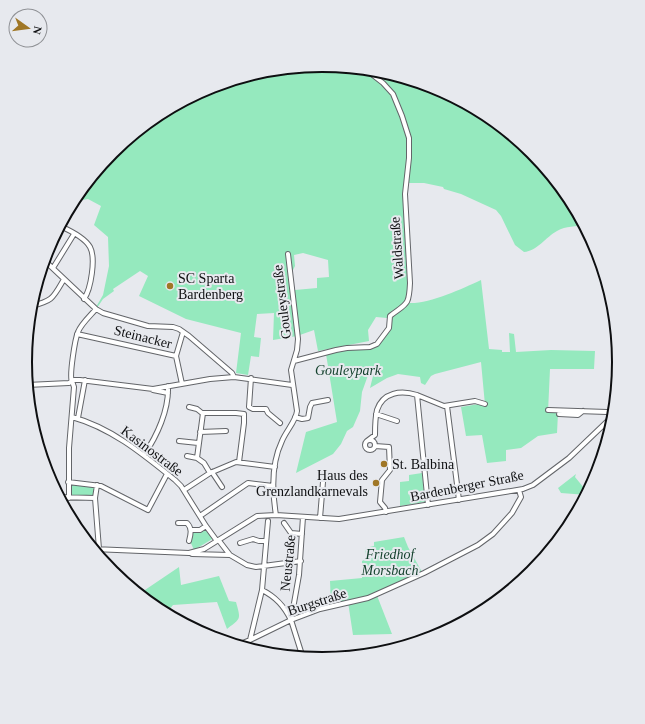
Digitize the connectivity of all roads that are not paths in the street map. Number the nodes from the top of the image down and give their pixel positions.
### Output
1 (375, 76) edge
2 (65, 229) edge
3 (74, 234) junction
4 (288, 254) dead end
5 (49, 264) edge
6 (53, 268) junction
7 (64, 279) junction
8 (84, 299) junction
9 (38, 304) edge
10 (96, 310) junction
11 (183, 332) junction
12 (77, 334) junction
13 (176, 356) junction
14 (294, 361) junction
15 (234, 377) junction
16 (251, 378) junction
17 (85, 380) junction
18 (72, 382) junction
19 (182, 384) junction
20 (292, 385) junction
21 (33, 386) edge
22 (168, 386) junction
23 (153, 390) junction
24 (168, 393) junction
25 (417, 395) junction
26 (328, 400) dead end
27 (486, 404) dead end
28 (447, 406) junction
29 (188, 407) dead end
30 (548, 410) dead end
31 (584, 411) junction
32 (203, 413) junction
33 (608, 413) edge
34 (376, 414) junction
35 (559, 414) dead end
36 (72, 417) junction
37 (295, 417) junction
38 (78, 418) junction
39 (397, 421) dead end
40 (606, 422) edge
41 (280, 423) dead end
42 (226, 431) dead end
43 (200, 432) junction
44 (375, 435) junction
45 (179, 441) dead end
46 (367, 441) junction
47 (198, 443) junction
48 (375, 445) junction
49 (144, 455) junction
50 (187, 456) dead end
51 (197, 458) junction
52 (239, 462) junction
53 (275, 467) junction
54 (211, 472) junction
55 (167, 474) junction
56 (68, 482) junction
57 (323, 482) dead end
58 (97, 485) junction
59 (273, 486) junction
60 (222, 487) dead end
61 (184, 490) junction
62 (519, 490) junction
63 (69, 498) joint
64 (95, 498) junction
65 (458, 500) junction
66 (428, 505) junction
67 (386, 512) junction
68 (276, 515) junction
69 (200, 516) junction
70 (303, 517) junction
71 (320, 518) junction
72 (268, 521) dead end
73 (178, 523) dead end
74 (284, 523) dead end
75 (206, 526) junction
76 (191, 530) junction
77 (302, 534) junction
78 (189, 541) dead end
79 (219, 541) junction
80 (266, 542) junction
81 (240, 543) dead end
82 (99, 548) edge
83 (100, 549) edge
84 (189, 553) junction
85 (231, 556) junction
86 (301, 562) junction
87 (264, 567) junction
88 (262, 590) junction
89 (291, 620) junction
90 (250, 640) junction
91 (245, 642) edge
92 (301, 652) edge

1 - 14 street, Waldstraße
2 - 3 street
3 - 6 street
3 - 8 street
4 - 14 street, Gouleystraße
5 - 6 street
6 - 7 street
7 - 8 street
7 - 9 street
8 - 10 street
10 - 11 street
10 - 12 street
11 - 13 street
11 - 15 street
12 - 13 street, Steinacker
12 - 18 street
13 - 19 street, Steinacker
14 - 20 street, Gouleystraße
15 - 16 street
15 - 19 street
16 - 20 street
16 - 41 street
17 - 18 street
17 - 23 street
17 - 38 street
18 - 21 street
18 - 36 street
19 - 22 street
20 - 37 street, Gouleystraße
22 - 23 street
22 - 24 street
23 - 24 street
24 - 49 street
25 - 28 street
25 - 34 street
25 - 66 street
26 - 37 street
27 - 28 street
28 - 65 street
29 - 32 street
30 - 31 street
31 - 33 street
31 - 35 street
32 - 43 street
32 - 52 street
34 - 39 street
34 - 44 street
36 - 38 street, Kasinostraße
36 - 56 street
37 - 53 street, Gouleystraße
38 - 49 street, Kasinostraße
40 - 62 street, Bardenberger Straße
42 - 43 street
43 - 47 street
44 - 46 street
44 - 48 street
45 - 47 street
46 - 48 street
46 - 48 street
47 - 51 street
48 - 67 street
49 - 55 street, Kasinostraße
50 - 51 street
51 - 54 street
52 - 53 street
52 - 54 street
53 - 59 street, Gouleystraße
54 - 60 street
54 - 61 street
55 - 58 street
55 - 61 street, Kasinostraße
56 - 58 street
56 - 63 street
57 - 71 street
58 - 64 street
59 - 68 street, Gouleystraße
59 - 69 street
61 - 69 street, Kasinostraße
62 - 65 street, Bardenberger Straße
62 - 89 street, Burgstraße
63 - 64 street
64 - 82 street
65 - 66 street, Bardenberger Straße
66 - 67 street, Bardenberger Straße
67 - 71 street, Bardenberger Straße
68 - 70 street, Bardenberger Straße
68 - 79 street, Bardenberger Straße
69 - 75 street, Kasinostraße
70 - 71 street, Bardenberger Straße
70 - 77 street, Neustraße
72 - 80 street
73 - 76 street
74 - 77 street
75 - 76 street
75 - 79 street, Kasinostraße
76 - 78 street
77 - 86 street, Neustraße
79 - 84 street, Bardenberger Straße
79 - 85 street, Kasinostraße
80 - 81 street
80 - 87 street
83 - 84 street
84 - 85 street
85 - 87 street
86 - 87 street
86 - 89 street, Neustraße
87 - 88 street
88 - 89 street
88 - 90 street
89 - 90 street, Burgstraße
89 - 92 street, Neustraße
90 - 91 street

